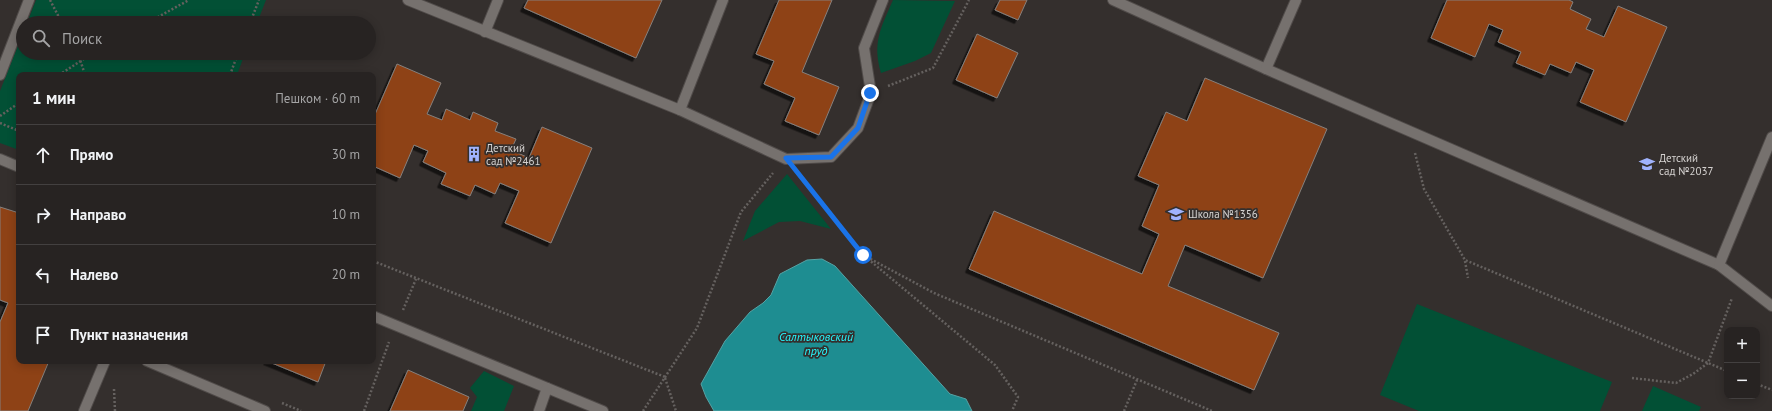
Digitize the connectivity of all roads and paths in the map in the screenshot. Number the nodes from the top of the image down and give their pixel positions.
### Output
1 (29, 0) edge
2 (50, 0) edge
3 (189, 0) edge
4 (258, 0) edge
5 (408, 0) edge
6 (498, 0) edge
7 (723, 0) edge
8 (883, 0) edge
9 (969, 0) edge
10 (1113, 0) edge
11 (1296, 0) edge
12 (23, 16) edge
13 (58, 16) edge
14 (160, 16) edge
15 (252, 16) edge
16 (484, 32) junction
17 (16, 34) edge
18 (80, 60) edge
19 (81, 60) edge
20 (235, 60) edge
21 (1266, 69) junction
22 (63, 72) edge
23 (84, 72) edge
24 (231, 72) edge
25 (0, 75) edge
26 (870, 93) junction
27 (16, 105) edge
28 (680, 110) junction
29 (0, 116) edge
30 (0, 123) edge
31 (16, 130) edge
32 (1772, 137) edge
33 (786, 158) junction
34 (0, 159) edge
35 (1418, 162) dead end
36 (16, 166) edge
37 (863, 255) junction
38 (1465, 260) junction
39 (376, 262) edge
40 (1719, 265) junction
41 (1468, 278) dead end
42 (416, 279) junction
43 (1739, 280) junction
44 (1772, 306) edge
45 (376, 317) edge
46 (395, 325) junction
47 (1708, 363) junction
48 (104, 364) edge
49 (154, 364) edge
50 (1724, 370) edge
51 (665, 377) junction
52 (1632, 378) dead end
53 (1138, 380) junction
54 (1760, 385) edge
55 (547, 388) junction
56 (1772, 390) edge
57 (84, 411) edge
58 (265, 411) edge
59 (364, 411) edge
60 (538, 411) edge
61 (603, 411) edge
62 (643, 411) edge
63 (676, 411) edge
64 (1012, 411) edge
65 (1124, 411) edge
66 (1212, 411) edge

1 - 12 lane
2 - 13 path
3 - 14 path
4 - 15 path
5 - 16 lane
6 - 16 lane
7 - 28 lane
8 - 26 lane
9 - 26 path
10 - 21 lane
11 - 21 lane
16 - 28 lane
17 - 25 lane
18 - 22 path
19 - 23 path
20 - 24 path
21 - 40 lane
26 - 33 lane
27 - 29 path
28 - 33 lane
30 - 31 path
32 - 40 lane
33 - 37 path
33 - 51 path
34 - 36 lane
35 - 38 path
37 - 53 path
37 - 64 path
38 - 41 path
38 - 47 path
39 - 42 path
40 - 43 lane
42 - 46 path
42 - 51 path
43 - 44 lane
43 - 47 path
45 - 46 lane
46 - 55 lane
46 - 59 path
47 - 50 path
47 - 52 path
48 - 57 lane
49 - 58 lane
51 - 62 path
51 - 63 path
53 - 65 path
53 - 66 path
54 - 56 path
55 - 60 lane
55 - 61 lane

